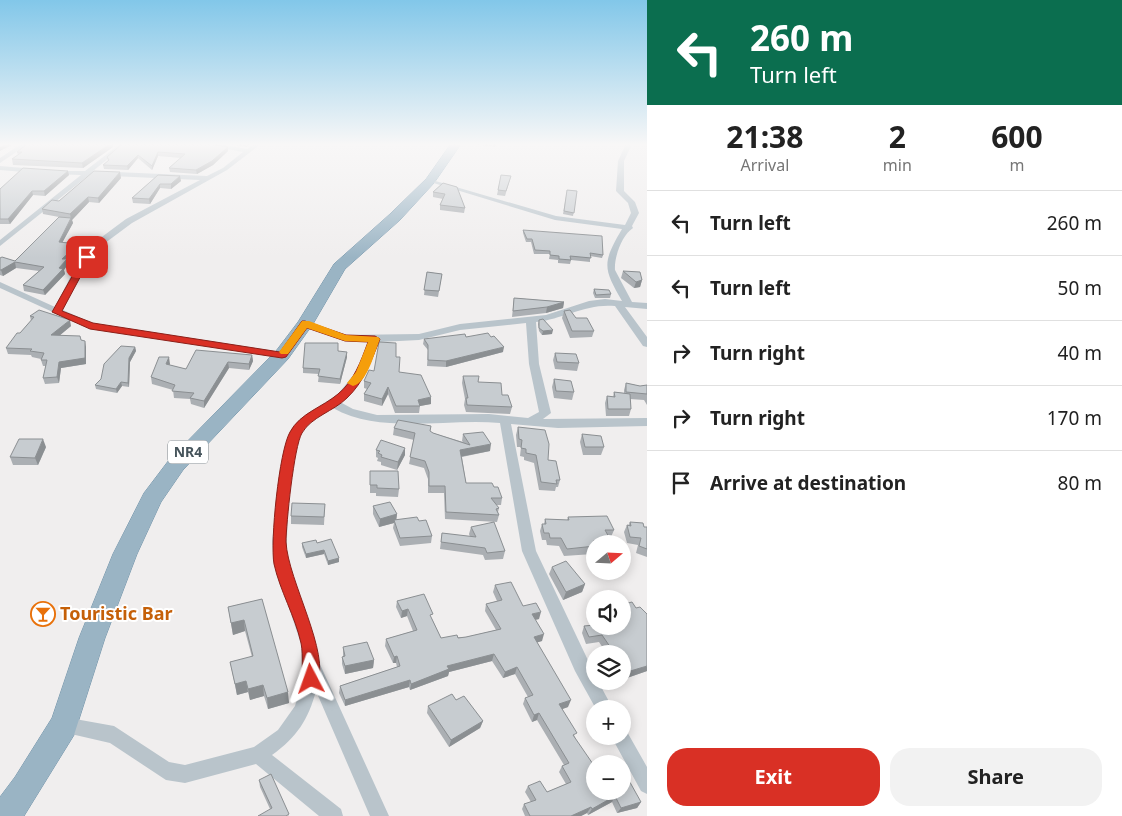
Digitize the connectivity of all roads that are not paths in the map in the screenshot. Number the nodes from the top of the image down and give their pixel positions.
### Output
1 (74, 182) edge
2 (202, 182) edge
3 (429, 182) edge
4 (434, 182) edge
5 (619, 182) edge
6 (629, 228) junction
7 (0, 244) edge
8 (0, 285) edge
9 (624, 304) junction
10 (647, 306) edge
11 (57, 312) junction
12 (532, 320) junction
13 (305, 324) junction
14 (375, 339) junction
15 (647, 344) edge
16 (282, 355) junction
17 (333, 403) junction
18 (505, 420) junction
19 (529, 422) junction
20 (647, 422) edge
21 (310, 660) junction
22 (600, 700) edge
23 (64, 725) junction
24 (625, 745) edge
25 (258, 755) junction
26 (647, 785) edge
27 (4, 816) edge
28 (334, 816) edge
29 (380, 816) edge

1 - 7 street
2 - 11 street
3 - 13 highway, NR4
4 - 6 street
5 - 6 street
6 - 9 street
8 - 11 street
9 - 10 street
9 - 12 street
9 - 15 street
11 - 16 street
12 - 14 street
12 - 19 street
13 - 14 street
13 - 16 highway, NR4
14 - 17 street
16 - 23 highway, NR4
17 - 18 street
17 - 21 street
18 - 19 street
18 - 22 street
19 - 20 street
21 - 25 street
21 - 29 street
23 - 25 street
23 - 27 highway, NR4
24 - 26 street
25 - 28 street

